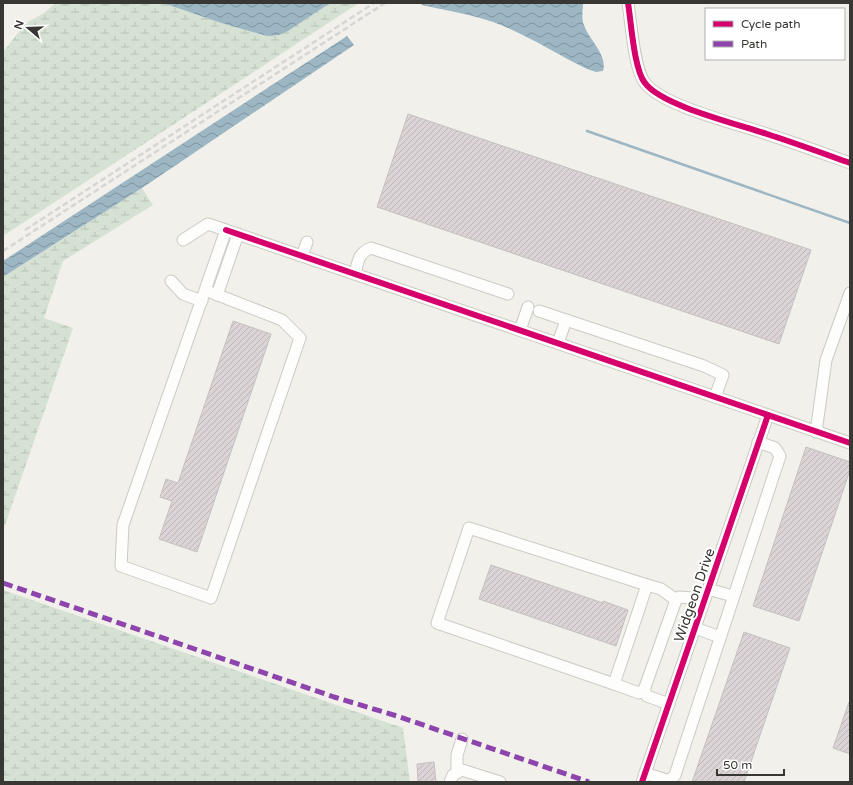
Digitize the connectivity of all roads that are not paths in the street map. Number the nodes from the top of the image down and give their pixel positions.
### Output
1 (628, 3) edge
2 (850, 163) edge
3 (226, 230) junction
4 (238, 234) junction
5 (183, 240) dead end
6 (307, 242) dead end
7 (302, 256) junction
8 (355, 274) junction
9 (171, 281) dead end
10 (850, 293) edge
11 (508, 294) dead end
12 (204, 295) junction
13 (217, 295) junction
14 (566, 320) junction
15 (520, 330) junction
16 (558, 343) junction
17 (715, 397) junction
18 (768, 415) junction
19 (816, 432) junction
20 (758, 442) junction
21 (850, 443) edge
22 (647, 585) junction
23 (707, 594) junction
24 (733, 596) junction
25 (676, 600) junction
26 (695, 628) junction
27 (720, 637) junction
28 (614, 684) junction
29 (644, 690) junction
30 (669, 704) junction
31 (462, 739) dead end
32 (457, 772) junction
33 (644, 778) edge
34 (450, 782) edge
35 (500, 782) edge

1 - 2 street
3 - 4 street
3 - 5 street
3 - 12 street
4 - 7 street
4 - 13 street
6 - 7 street
7 - 8 street
8 - 11 street
8 - 15 street
9 - 12 street
10 - 19 street
12 - 13 street
12 - 13 street
14 - 15 street
14 - 16 street
14 - 17 street
15 - 16 street
16 - 17 street
17 - 18 street
18 - 19 street
18 - 20 street, Widgeon Drive
19 - 21 street
20 - 23 street, Widgeon Drive
20 - 24 street
22 - 25 street
22 - 28 street
22 - 28 street
23 - 24 street
23 - 25 street
23 - 26 street, Widgeon Drive
24 - 27 street
25 - 29 street
26 - 27 street
26 - 30 street, Widgeon Drive
27 - 33 street
28 - 29 street
29 - 30 street
30 - 33 street, Widgeon Drive
31 - 32 street
32 - 34 street
32 - 35 street

